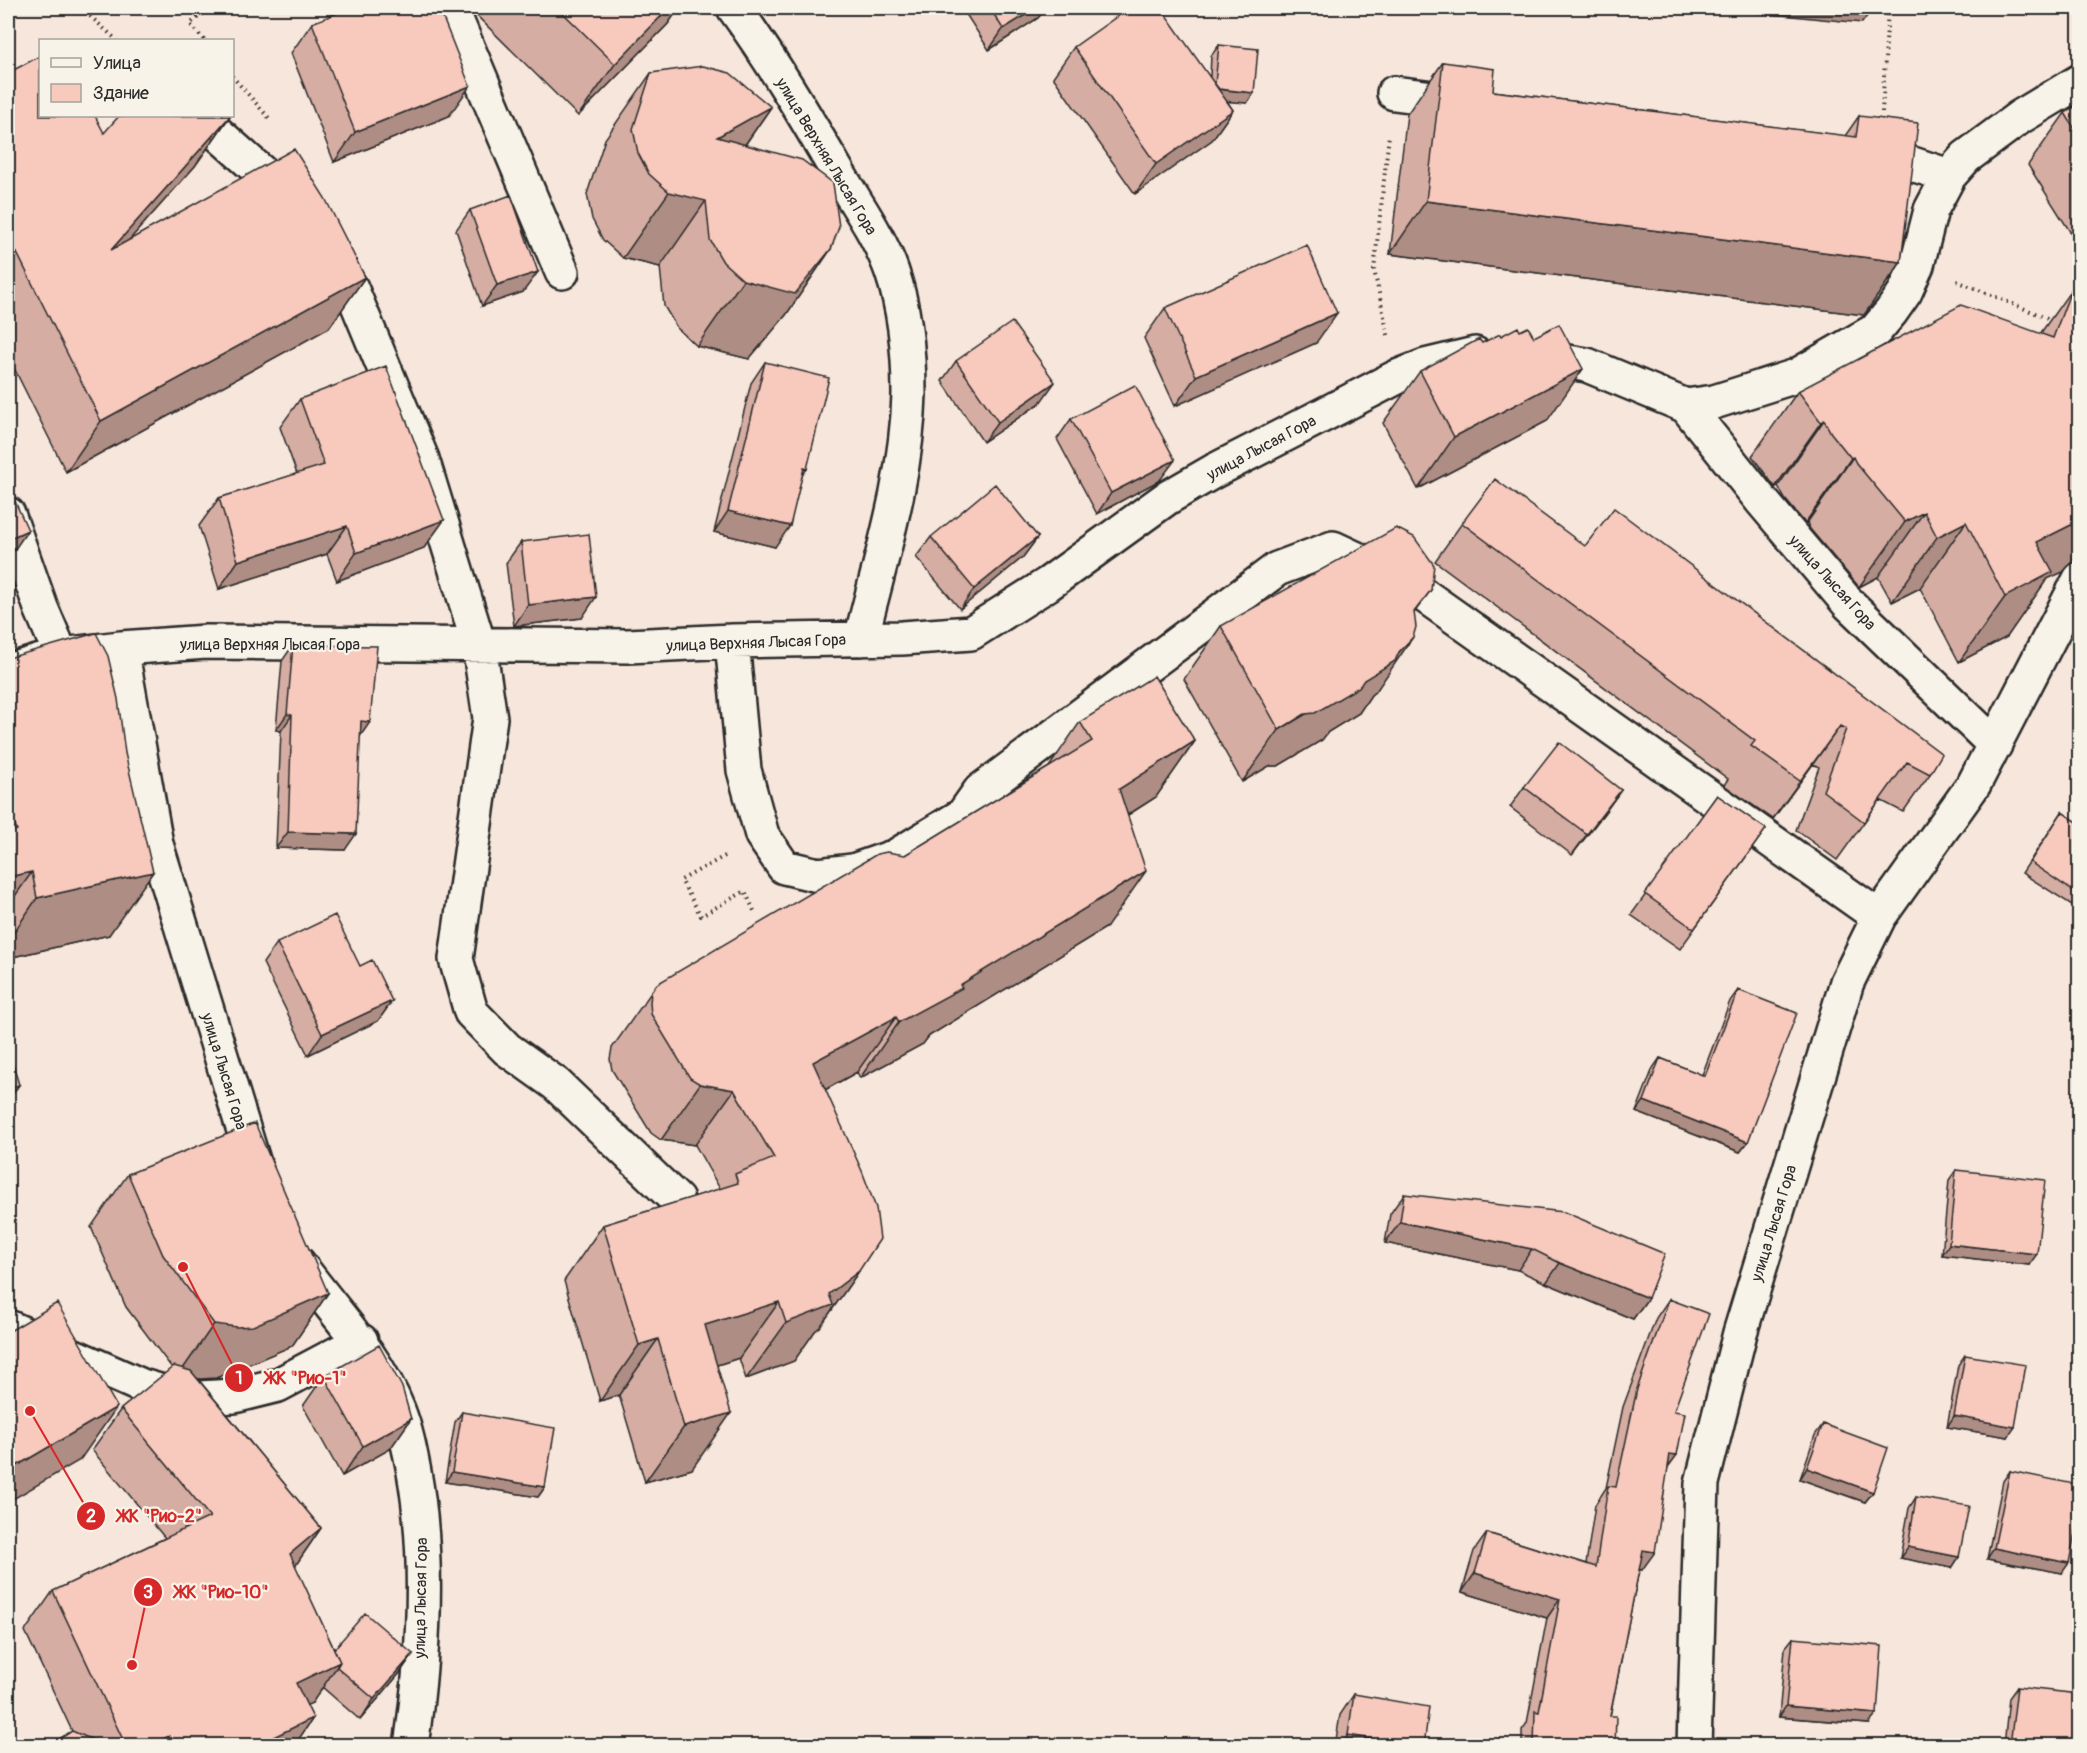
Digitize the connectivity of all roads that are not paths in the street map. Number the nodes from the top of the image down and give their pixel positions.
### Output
1 (451, 8) edge
2 (734, 8) edge
3 (2079, 81) edge
4 (1394, 93) road end
5 (1489, 105) edge
6 (199, 117) edge
7 (1844, 149) edge
8 (1949, 176) junction
9 (562, 272) dead end
10 (1686, 406) junction
11 (8, 514) edge
12 (2079, 579) edge
13 (861, 639) junction
14 (732, 641) junction
15 (479, 645) junction
16 (121, 648) junction
17 (61, 655) junction
18 (8, 671) edge
19 (1995, 745) junction
20 (1879, 917) junction
21 (677, 1200) edge
22 (266, 1202) edge
23 (284, 1241) edge
24 (8, 1327) edge
25 (361, 1341) junction
26 (411, 1746) edge
27 (1694, 1746) edge

1 - 9 street
2 - 13 street, улица Верхняя Лысая Гора
3 - 8 street
4 - 5 street
6 - 15 street
7 - 8 street
8 - 10 street
10 - 13 street, улица Лысая Гора
10 - 19 street, улица Лысая Гора
11 - 17 street
12 - 19 street, улица Лысая Гора
13 - 14 street, улица Верхняя Лысая Гора
14 - 15 street, улица Верхняя Лысая Гора
14 - 20 street
15 - 16 street, улица Верхняя Лысая Гора
15 - 21 street
16 - 17 street, улица Верхняя Лысая Гора
16 - 22 street, улица Лысая Гора
17 - 18 street, улица Верхняя Лысая Гора
19 - 20 street, улица Лысая Гора
20 - 27 street, улица Лысая Гора
23 - 25 street, улица Лысая Гора
24 - 25 street
25 - 26 street, улица Лысая Гора

